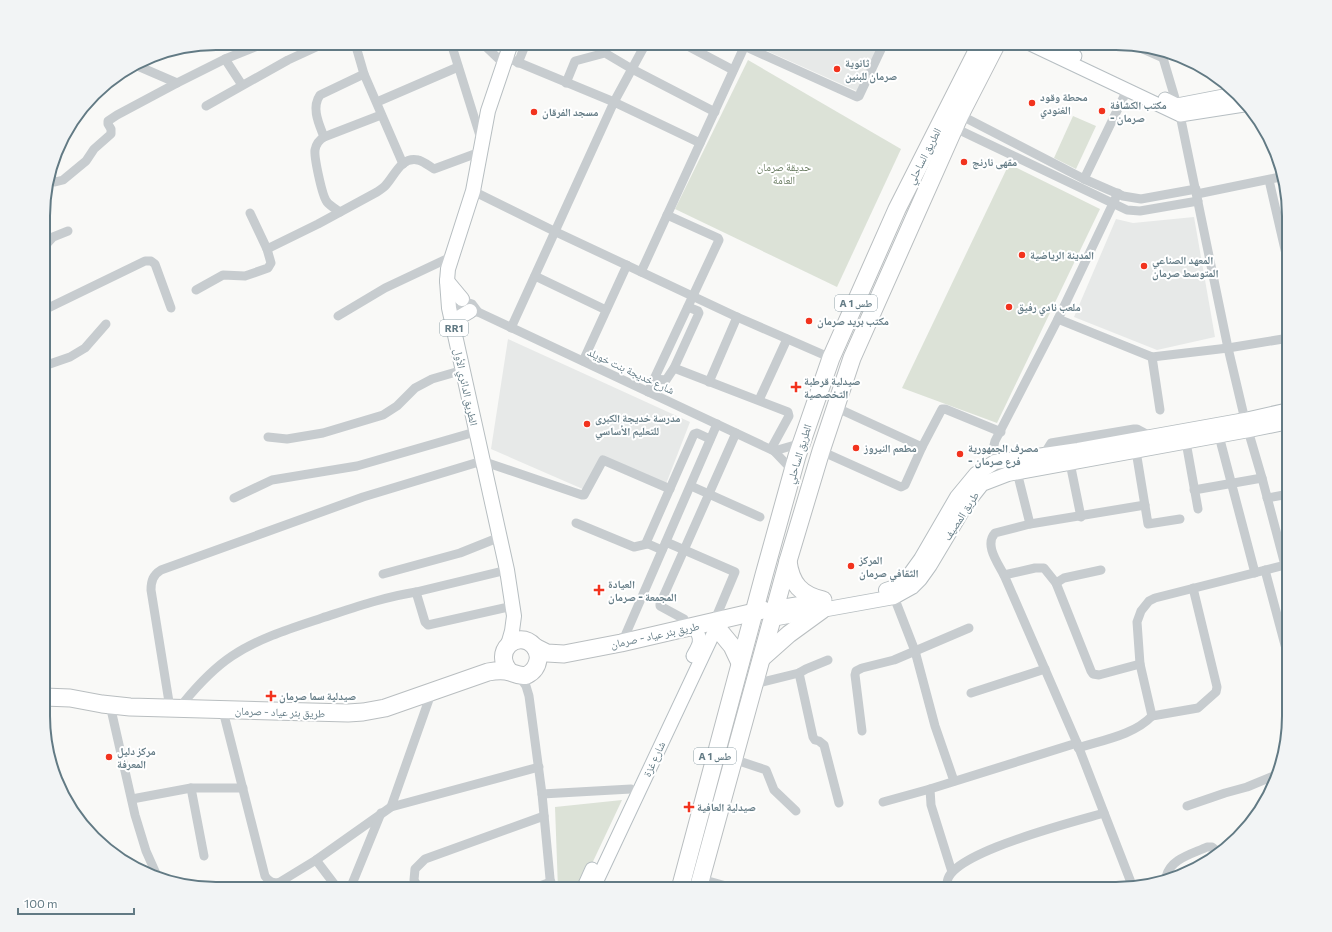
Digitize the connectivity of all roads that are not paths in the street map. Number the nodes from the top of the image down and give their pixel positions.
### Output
1 (248, 50) edge
2 (310, 50) edge
3 (357, 50) edge
4 (453, 50) edge
5 (492, 50) edge
6 (510, 50) edge
7 (519, 50) edge
8 (642, 50) edge
9 (695, 50) edge
10 (742, 50) edge
11 (758, 50) edge
12 (881, 50) edge
13 (977, 50) edge
14 (993, 50) edge
15 (1056, 50) edge
16 (1056, 50) edge
17 (1166, 58) edge
18 (225, 59) junction
19 (509, 61) junction
20 (458, 67) junction
21 (142, 68) edge
22 (632, 69) junction
23 (733, 70) junction
24 (364, 74) junction
25 (177, 83) junction
26 (566, 83) junction
27 (242, 85) junction
28 (1127, 90) junction
29 (1229, 95) edge
30 (376, 102) junction
31 (614, 102) junction
32 (1239, 105) edge
33 (206, 106) dead end
34 (1179, 110) junction
35 (715, 112) junction
36 (381, 115) junction
37 (957, 122) junction
38 (324, 137) junction
39 (700, 143) junction
40 (480, 146) junction
41 (403, 164) junction
42 (1277, 178) edge
43 (1084, 179) junction
44 (1269, 180) junction
45 (54, 181) edge
46 (473, 191) junction
47 (1118, 194) junction
48 (1197, 195) junction
49 (1113, 204) junction
50 (340, 212) junction
51 (250, 213) dead end
52 (667, 215) junction
53 (68, 231) dead end
54 (556, 232) junction
55 (1282, 237) edge
56 (50, 240) edge
57 (267, 249) junction
58 (453, 256) junction
59 (627, 265) junction
60 (641, 272) junction
61 (535, 276) junction
62 (196, 290) dead end
63 (693, 296) junction
64 (453, 302) junction
65 (50, 307) edge
66 (688, 307) junction
67 (171, 308) dead end
68 (606, 310) junction
69 (474, 312) junction
70 (338, 316) dead end
71 (737, 317) junction
72 (1058, 319) junction
73 (106, 324) dead end
74 (453, 325) junction
75 (511, 328) junction
76 (786, 339) junction
77 (1282, 339) edge
78 (1228, 348) junction
79 (1152, 356) junction
80 (831, 358) junction
81 (583, 361) junction
82 (50, 364) edge
83 (674, 368) junction
84 (463, 370) junction
85 (654, 379) junction
86 (709, 382) junction
87 (648, 392) junction
88 (759, 400) junction
89 (835, 407) junction
90 (1160, 410) dead end
91 (1282, 412) edge
92 (1282, 422) edge
93 (717, 424) junction
94 (1247, 425) junction
95 (475, 432) junction
96 (1001, 432) junction
97 (736, 433) junction
98 (1219, 436) junction
99 (268, 438) dead end
100 (710, 439) junction
101 (1186, 442) junction
102 (802, 443) junction
103 (922, 447) junction
104 (773, 450) junction
105 (820, 451) junction
106 (1136, 451) junction
107 (482, 461) junction
108 (996, 462) junction
109 (1070, 463) junction
110 (793, 471) junction
111 (1017, 472) junction
112 (1262, 478) junction
113 (1232, 484) junction
114 (691, 486) junction
115 (670, 488) junction
116 (1194, 490) junction
117 (709, 494) junction
118 (1282, 495) edge
119 (234, 498) dead end
120 (1267, 498) junction
121 (1145, 505) junction
122 (1198, 509) dead end
123 (760, 517) dead end
124 (1081, 517) junction
125 (1180, 518) dead end
126 (576, 523) dead end
127 (1030, 524) junction
128 (500, 537) junction
129 (647, 544) junction
130 (664, 546) junction
131 (1282, 548) edge
132 (684, 550) junction
133 (788, 561) junction
134 (1282, 566) edge
135 (507, 570) junction
136 (1101, 570) dead end
137 (1265, 570) junction
138 (1255, 573) junction
139 (383, 574) dead end
140 (764, 575) junction
141 (1004, 575) junction
142 (1056, 583) junction
143 (1193, 588) junction
144 (416, 592) junction
145 (894, 597) junction
146 (823, 605) junction
147 (513, 611) junction
148 (774, 614) junction
149 (753, 617) junction
150 (684, 619) dead end
151 (1282, 624) edge
152 (716, 627) junction
153 (969, 628) dead end
154 (698, 634) junction
155 (533, 645) junction
156 (621, 647) junction
157 (505, 650) junction
158 (915, 651) junction
159 (761, 658) junction
160 (828, 660) dead end
161 (740, 663) junction
162 (1140, 664) junction
163 (1045, 669) junction
164 (524, 672) junction
165 (799, 673) junction
166 (754, 684) junction
167 (50, 689) edge
168 (432, 691) junction
169 (971, 693) dead end
170 (529, 696) junction
171 (50, 697) edge
172 (177, 702) junction
173 (110, 705) junction
174 (222, 706) junction
175 (1152, 716) junction
176 (862, 730) dead end
177 (1078, 745) junction
178 (733, 759) junction
179 (539, 767) junction
180 (1270, 778) edge
181 (954, 781) junction
182 (191, 788) junction
183 (243, 788) junction
184 (630, 789) junction
185 (930, 789) junction
186 (542, 794) junction
187 (132, 800) junction
188 (883, 802) dead end
189 (839, 803) dead end
190 (1187, 806) dead end
191 (391, 807) junction
192 (796, 811) dead end
193 (382, 813) junction
194 (1104, 813) junction
195 (544, 816) junction
196 (1215, 849) edge
197 (204, 856) dead end
198 (316, 860) junction
199 (154, 869) edge
200 (952, 872) junction
201 (1167, 874) edge
202 (272, 882) edge
203 (280, 882) edge
204 (333, 882) edge
205 (353, 882) edge
206 (415, 882) edge
207 (551, 882) edge
208 (586, 882) edge
209 (596, 882) edge
210 (682, 882) edge
211 (701, 882) edge
212 (947, 882) edge
213 (1131, 882) edge

1 - 18 street
2 - 27 street
3 - 24 street
4 - 20 street
5 - 19 street
6 - 19 main road, الطريق الدائري الأول / RR1
7 - 19 street
8 - 22 street
9 - 23 street
10 - 23 street
11 - 12 street
13 - 80 highway, الطريق الساحلي / A 1 طس
14 - 37 highway, الطريق الساحلي / A 1 طس
15 - 28 street
16 - 34 street
17 - 34 street
18 - 25 street
18 - 27 street
19 - 26 street
19 - 40 main road, الطريق الدائري الأول / RR1
20 - 30 street
20 - 40 street
21 - 25 street
22 - 26 street
22 - 31 street
22 - 35 street
23 - 35 street
24 - 30 street
24 - 38 street
25 - 45 street
26 - 31 street
27 - 33 street
28 - 34 street
28 - 43 street
29 - 34 street
30 - 36 street
31 - 39 street
31 - 54 street
32 - 34 street
34 - 48 street
35 - 39 street
36 - 38 street
36 - 41 street
37 - 43 street
37 - 49 street
37 - 89 highway, الطريق الساحلي / A 1 طس
38 - 50 street
39 - 52 street
40 - 41 street
40 - 46 main road, الطريق الدائري الأول / RR1
41 - 50 street
42 - 44 street
43 - 47 street
44 - 48 street
44 - 55 street
46 - 54 street
46 - 58 main road, الطريق الدائري الأول / RR1
47 - 48 street
47 - 49 street
48 - 49 street
48 - 78 street
49 - 72 street
50 - 57 street
51 - 57 street
52 - 60 street
52 - 63 street
53 - 56 street
54 - 59 street
54 - 61 street
57 - 62 street
58 - 64 main road, الطريق الدائري الأول / RR1
58 - 70 street
59 - 60 street
59 - 68 street
60 - 63 street
61 - 68 street
61 - 75 street
63 - 66 street
63 - 71 street
64 - 69 street
64 - 69 street
64 - 74 main road, الطريق الدائري الأول / RR1
65 - 67 street
66 - 83 street
66 - 85 street
68 - 81 street
69 - 74 main road
69 - 75 street, شارع خديجة بنت خويلد
71 - 76 street
71 - 86 street
72 - 79 street
72 - 96 street
73 - 82 street
74 - 84 main road, الطريق الدائري الأول / RR1
75 - 81 street, شارع خديجة بنت خويلد
76 - 80 street
76 - 88 street
77 - 78 street
78 - 79 street
78 - 94 street
79 - 90 street
80 - 102 highway, الطريق الساحلي / A 1 طس
81 - 87 street, شارع خديجة بنت خويلد
83 - 85 street
83 - 86 street
84 - 95 main road, الطريق الدائري الأول / RR1
84 - 99 street
85 - 87 street
86 - 88 street
87 - 93 street, شارع خديجة بنت خويلد
88 - 104 street
89 - 103 street
89 - 105 highway, الطريق الساحلي / A 1 طس
91 - 94 main road, طريق المصيف
92 - 94 main road, طريق المصيف
93 - 97 street, شارع خديجة بنت خويلد
93 - 100 street
94 - 98 main road, طريق المصيف
94 - 108 main road, طريق المصيف
94 - 112 street
95 - 107 main road, الطريق الدائري الأول / RR1
95 - 119 street
96 - 103 street
96 - 108 street
97 - 104 street, شارع خديجة بنت خويلد
97 - 117 street
98 - 101 main road, طريق المصيف
98 - 113 street
100 - 114 street
100 - 115 street
101 - 106 main road, طريق المصيف
101 - 116 street
102 - 104 street
102 - 110 highway, الطريق الساحلي / A 1 طس
103 - 105 street
104 - 110 street
105 - 133 highway, الطريق الساحلي / A 1 طس
106 - 109 main road, طريق المصيف
106 - 121 street
107 - 115 street
107 - 128 main road, الطريق الدائري الأول / RR1
107 - 172 street
108 - 146 main road, طريق المصيف
109 - 111 main road, طريق المصيف
109 - 124 street
110 - 140 highway, الطريق الساحلي / A 1 طس
111 - 127 street
111 - 145 main road, طريق المصيف
112 - 113 street
112 - 120 street
113 - 116 street
113 - 138 street
114 - 117 street
114 - 130 street
115 - 129 street
116 - 122 street
117 - 123 street
117 - 132 street
118 - 120 street
120 - 131 street
121 - 124 street
121 - 125 street
124 - 127 street
126 - 129 street
127 - 141 street
128 - 135 main road, الطريق الدائري الأول / RR1
128 - 139 street
129 - 130 street
130 - 132 street
130 - 156 street
132 - 150 street
132 - 152 street
133 - 146 highway
133 - 148 highway, الطريق الساحلي / A 1 طس
134 - 137 street
135 - 144 street
135 - 147 main road, الطريق الدائري الأول / RR1
136 - 142 street
137 - 138 street
137 - 151 street
138 - 143 street
140 - 149 highway, الطريق الساحلي / A 1 طس
140 - 152 highway
141 - 142 street
141 - 163 street
142 - 162 street
143 - 162 street
143 - 175 street
144 - 147 street
144 - 172 street
145 - 146 main road, طريق المصيف
145 - 158 street
146 - 148 main road, طريق المصيف
146 - 159 highway
147 - 155 main road
147 - 157 main road
148 - 149 highway, طريق بئر عياد - صرمان
148 - 159 highway, الطريق الساحلي / A 1 طس
149 - 152 highway, طريق بئر عياد - صرمان
149 - 161 highway, الطريق الساحلي / A 1 طس
152 - 154 highway, طريق بئر عياد - صرمان
152 - 156 highway, طريق بئر عياد - صرمان
152 - 161 highway
152 - 209 street, شارع غزة
153 - 158 street
154 - 156 highway, طريق بئر عياد - صرمان
154 - 184 street, شارع غزة
155 - 156 highway, طريق بئر عياد - صرمان
155 - 157 highway
155 - 164 highway
156 - 164 highway, طريق بئر عياد - صرمان
157 - 164 highway
157 - 174 highway, طريق بئر عياد - صرمان
158 - 176 street
158 - 181 street
159 - 166 highway, الطريق الساحلي / A 1 طس
160 - 165 street
161 - 210 highway, الطريق الساحلي / A 1 طس
162 - 175 street
163 - 169 street
163 - 177 street
164 - 168 highway, طريق بئر عياد - صرمان
164 - 170 street
164 - 170 street
165 - 166 street
165 - 189 street
166 - 178 highway, الطريق الساحلي / A 1 طس
167 - 172 highway, طريق بئر عياد - صرمان
168 - 174 highway, طريق بئر عياد - صرمان
168 - 191 street
170 - 179 street
171 - 173 highway, طريق بئر عياد - صرمان
172 - 174 highway, طريق بئر عياد - صرمان
173 - 174 highway, طريق بئر عياد - صرمان
173 - 187 street
174 - 183 street
175 - 177 street
177 - 181 street
177 - 194 street
178 - 192 street
178 - 211 highway, الطريق الساحلي / A 1 طس
179 - 186 street
179 - 191 street
180 - 190 street
181 - 185 street
182 - 183 street
182 - 187 street
182 - 197 street
183 - 202 street
184 - 186 street
184 - 208 street, شارع غزة
185 - 188 street
185 - 200 street
186 - 195 street
187 - 199 street
191 - 193 street
193 - 198 street
193 - 205 street
194 - 200 street
194 - 213 street
195 - 206 street
195 - 207 street
196 - 201 street
198 - 203 street
198 - 204 street
200 - 212 street

